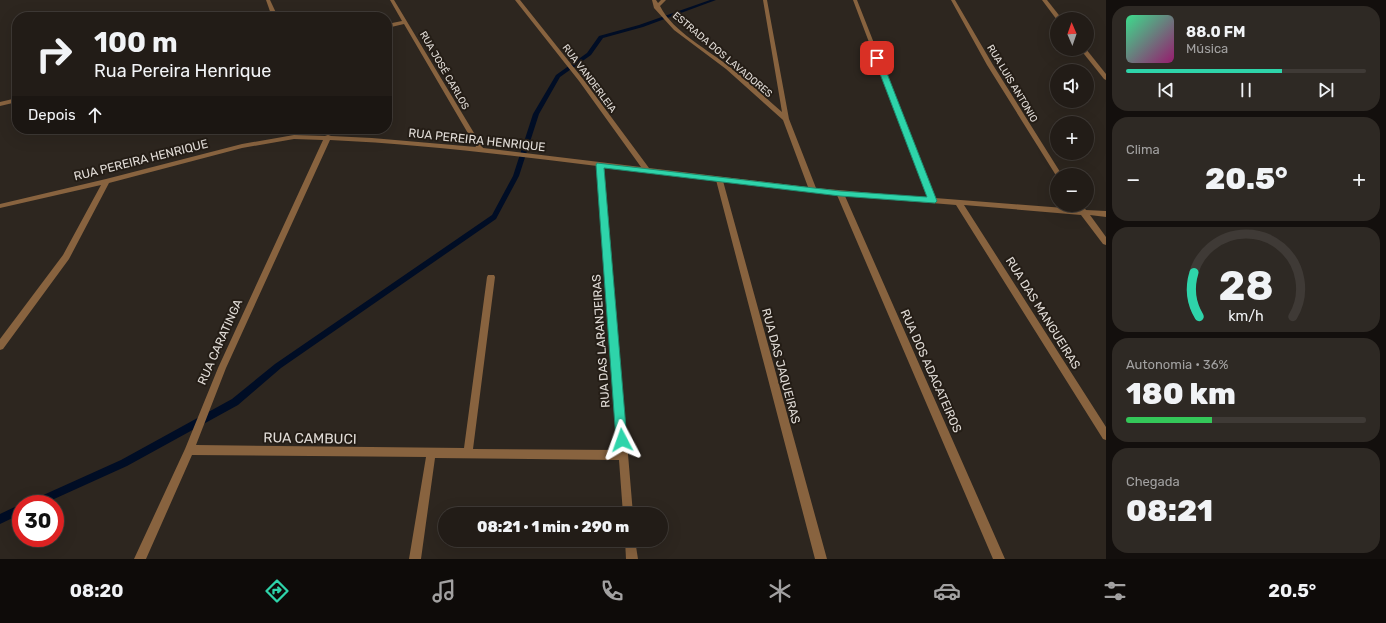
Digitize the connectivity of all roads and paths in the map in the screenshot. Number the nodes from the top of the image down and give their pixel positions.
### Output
1 (268, 0) edge
2 (392, 0) edge
3 (517, 0) edge
4 (654, 0) edge
5 (664, 0) edge
6 (855, 0) edge
7 (953, 0) edge
8 (1044, 0) edge
9 (766, 1) edge
10 (657, 9) junction
11 (273, 12) edge
12 (1053, 12) edge
13 (406, 22) junction
14 (392, 25) edge
15 (1089, 56) edge
16 (1106, 78) edge
17 (12, 101) edge
18 (0, 104) edge
19 (786, 119) junction
20 (328, 137) junction
21 (481, 150) junction
22 (600, 165) junction
23 (1055, 168) edge
24 (646, 170) junction
25 (719, 180) junction
26 (106, 181) junction
27 (813, 190) junction
28 (840, 194) junction
29 (933, 201) junction
30 (959, 203) junction
31 (0, 206) edge
32 (1050, 210) edge
33 (1082, 212) joint
34 (1106, 214) edge
35 (1106, 242) edge
36 (491, 277) dead end
37 (0, 346) edge
38 (1106, 436) edge
39 (191, 446) junction
40 (468, 453) junction
41 (431, 454) junction
42 (623, 455) junction
43 (627, 507) edge
44 (631, 547) edge
45 (140, 559) edge
46 (415, 559) edge
47 (632, 559) edge
48 (821, 559) edge
49 (999, 559) edge

1 - 11 street
2 - 13 street, RUA JOSÉ CARLOS
3 - 24 street, RUA VANDERLEIA
4 - 10 street, ESTRADA DOS LAVADORES
5 - 10 street
6 - 29 street
7 - 23 street, RUA LUIS ANTONIO
8 - 12 street
9 - 19 street
10 - 19 street, ESTRADA DOS LAVADORES
13 - 14 street
13 - 21 street, RUA JOSÉ CARLOS
15 - 16 street
17 - 18 street
19 - 27 street
20 - 21 street, RUA PEREIRA HENRIQUE
20 - 26 street, RUA PEREIRA HENRIQUE
20 - 39 street, RUA CARATINGA
21 - 22 street, RUA PEREIRA HENRIQUE
22 - 24 street, RUA PEREIRA HENRIQUE
22 - 42 street, RUA DAS LARANJEIRAS
24 - 25 street, RUA PEREIRA HENRIQUE
25 - 27 street, RUA PEREIRA HENRIQUE
25 - 48 street, RUA DAS JAQUEIRAS
26 - 31 street, RUA PEREIRA HENRIQUE
26 - 37 street
27 - 28 street, RUA PEREIRA HENRIQUE
28 - 29 street, RUA PEREIRA HENRIQUE
28 - 49 street, RUA DOS ADACATEIROS
29 - 30 street, RUA PEREIRA HENRIQUE
30 - 32 street, RUA PEREIRA HENRIQUE
30 - 38 street, RUA DAS MANGUEIRAS
33 - 34 street, RUA PEREIRA HENRIQUE
33 - 35 street
36 - 40 street
39 - 41 street, RUA CAMBUCI
39 - 45 street, RUA CARATINGA
40 - 41 street, RUA CAMBUCI
40 - 42 street, RUA CAMBUCI
41 - 46 street
42 - 43 street, RUA DAS LARANJEIRAS
44 - 47 street

